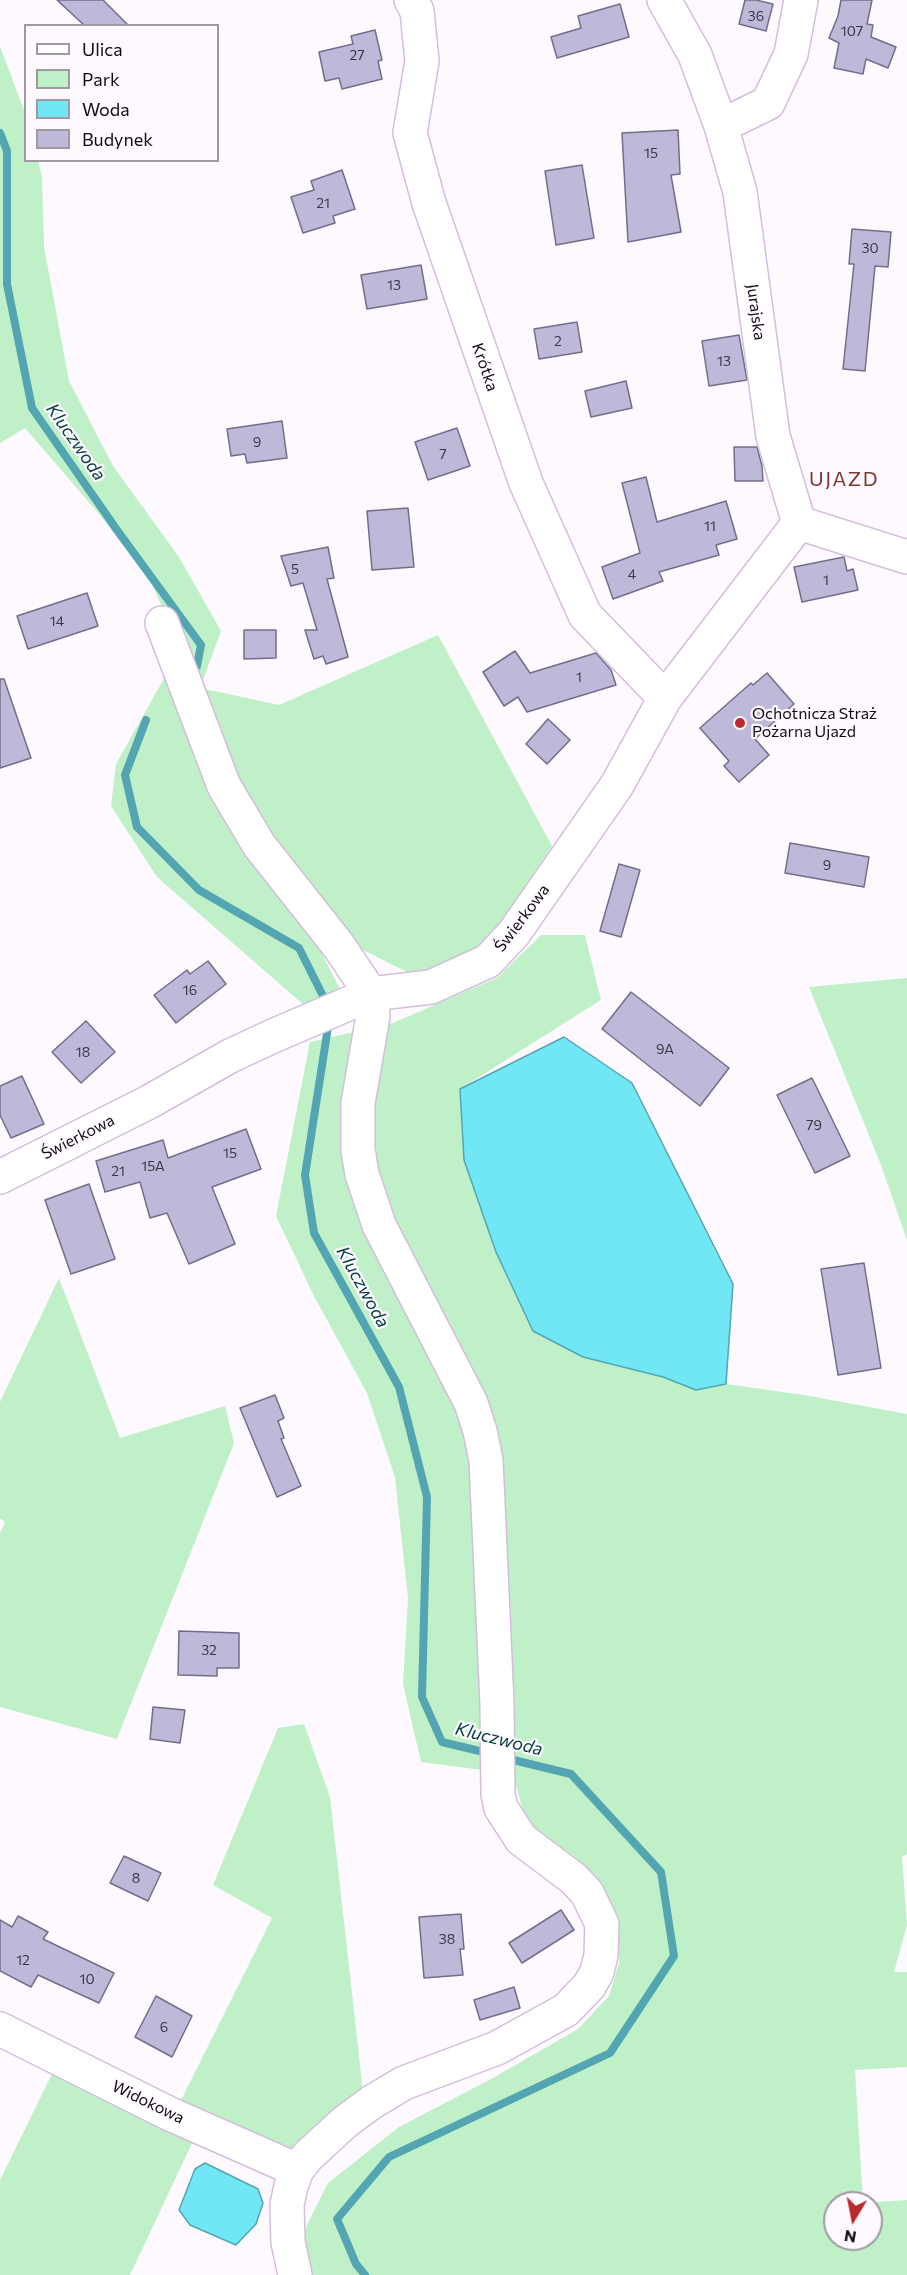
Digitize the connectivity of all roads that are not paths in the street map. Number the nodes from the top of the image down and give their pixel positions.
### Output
1 (411, 0) edge
2 (664, 0) edge
3 (801, 0) edge
4 (721, 126) junction
5 (799, 523) junction
6 (907, 557) edge
7 (162, 623) dead end
8 (665, 698) junction
9 (371, 994) junction
10 (0, 1177) edge
11 (0, 2029) edge
12 (297, 2170) junction
13 (295, 2275) edge

1 - 8 street, Krótka
2 - 4 street, Jurajska
3 - 4 street
4 - 5 street, Jurajska
5 - 6 street
5 - 8 street, Świerkowa
7 - 9 street
8 - 9 street, Świerkowa
9 - 10 street, Świerkowa
9 - 12 street
11 - 12 street, Widokowa
12 - 13 street

